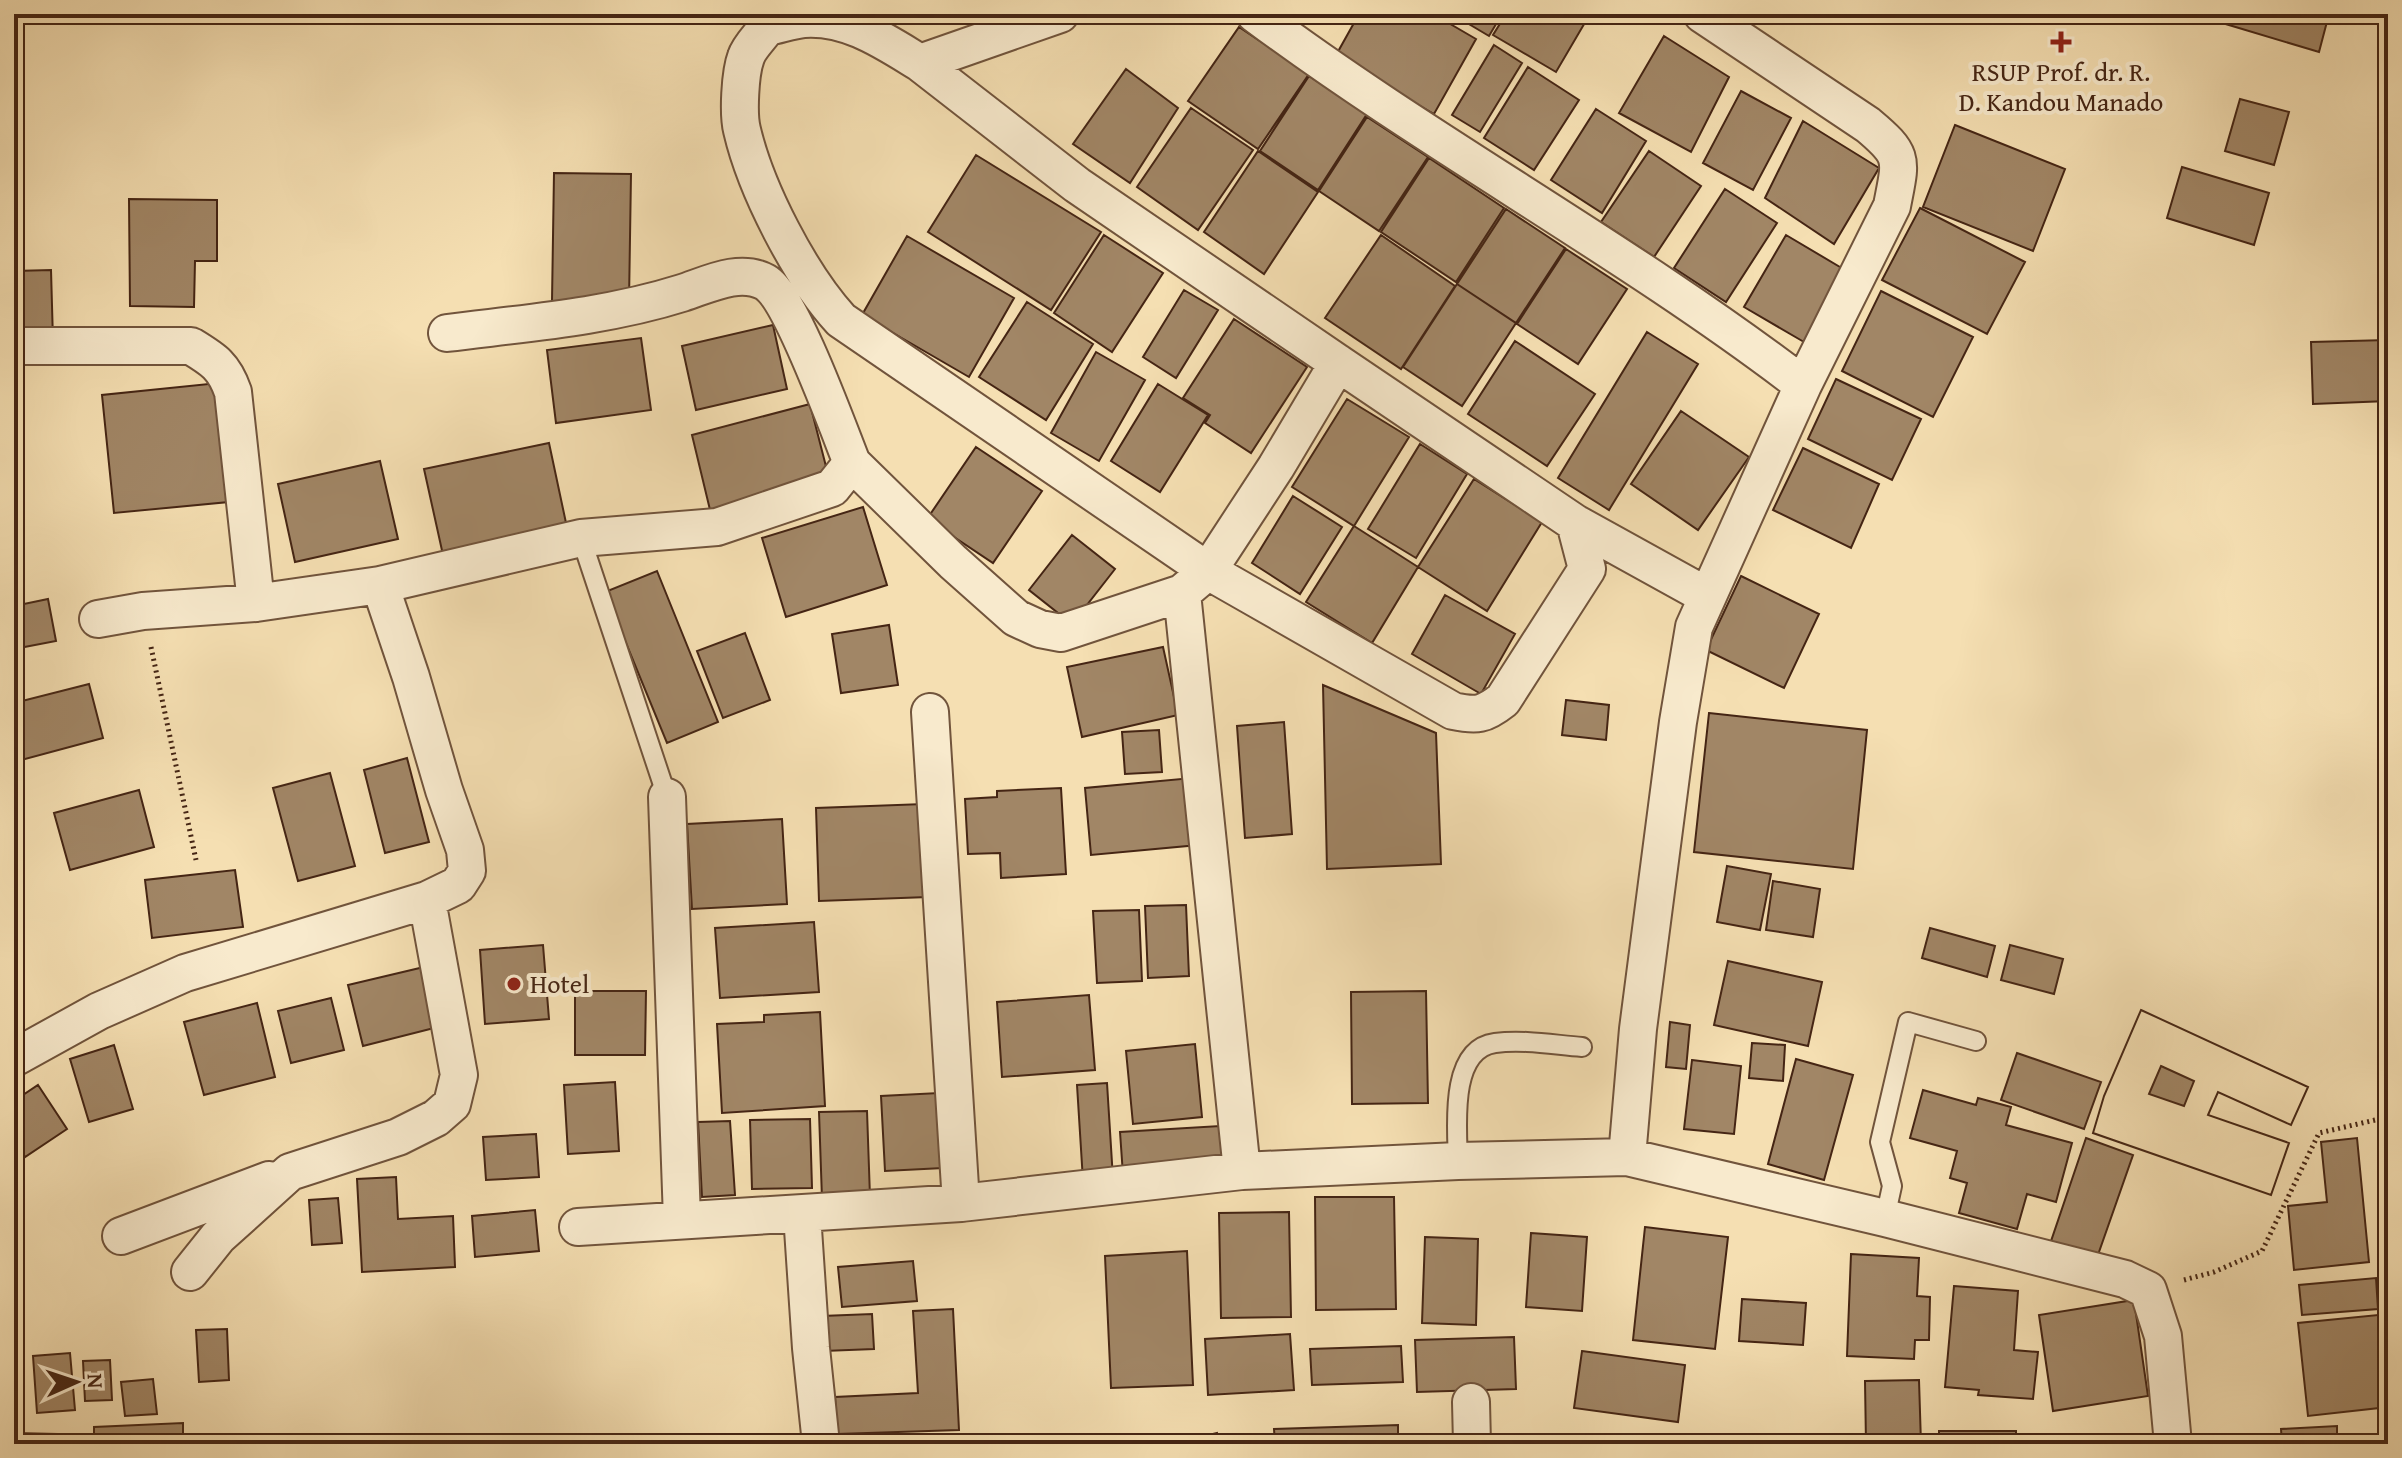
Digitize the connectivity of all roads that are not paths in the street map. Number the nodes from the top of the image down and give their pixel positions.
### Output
1 (1060, 14) edge
2 (1255, 14) edge
3 (1702, 14) edge
4 (920, 63) junction
5 (447, 333) dead end
6 (14, 346) edge
7 (1338, 363) junction
8 (1803, 385) junction
9 (852, 463) junction
10 (1575, 523) junction
11 (581, 538) junction
12 (1195, 582) junction
13 (380, 585) junction
14 (1707, 596) junction
15 (256, 603) junction
16 (98, 619) dead end
17 (930, 712) dead end
18 (667, 797) joint
19 (427, 900) junction
20 (1976, 1041) dead end
21 (1582, 1047) dead end
22 (14, 1058) edge
23 (1627, 1157) junction
24 (1458, 1161) junction
25 (1242, 1171) junction
26 (290, 1172) junction
27 (961, 1203) junction
28 (802, 1214) junction
29 (1885, 1218) junction
30 (682, 1219) junction
31 (578, 1227) dead end
32 (121, 1236) dead end
33 (190, 1272) dead end
34 (1471, 1402) dead end
35 (821, 1444) edge
36 (1472, 1444) edge
37 (2173, 1444) edge

1 - 4 street
2 - 8 street
3 - 8 street
4 - 7 street
4 - 12 street
5 - 9 street
6 - 15 street
7 - 10 street
7 - 12 street
8 - 14 street
9 - 11 street
9 - 12 street
10 - 12 street
10 - 14 street
11 - 13 street
11 - 18 lane
12 - 25 street
13 - 15 street
13 - 19 street
14 - 23 street
15 - 16 street
17 - 27 street
18 - 30 street
19 - 22 street
19 - 26 street
20 - 29 lane
21 - 24 lane
23 - 24 street
23 - 29 street
24 - 25 street
25 - 27 street
26 - 32 street
26 - 33 street
27 - 28 street
28 - 30 street
28 - 35 street
29 - 37 street
30 - 31 street
34 - 36 street

